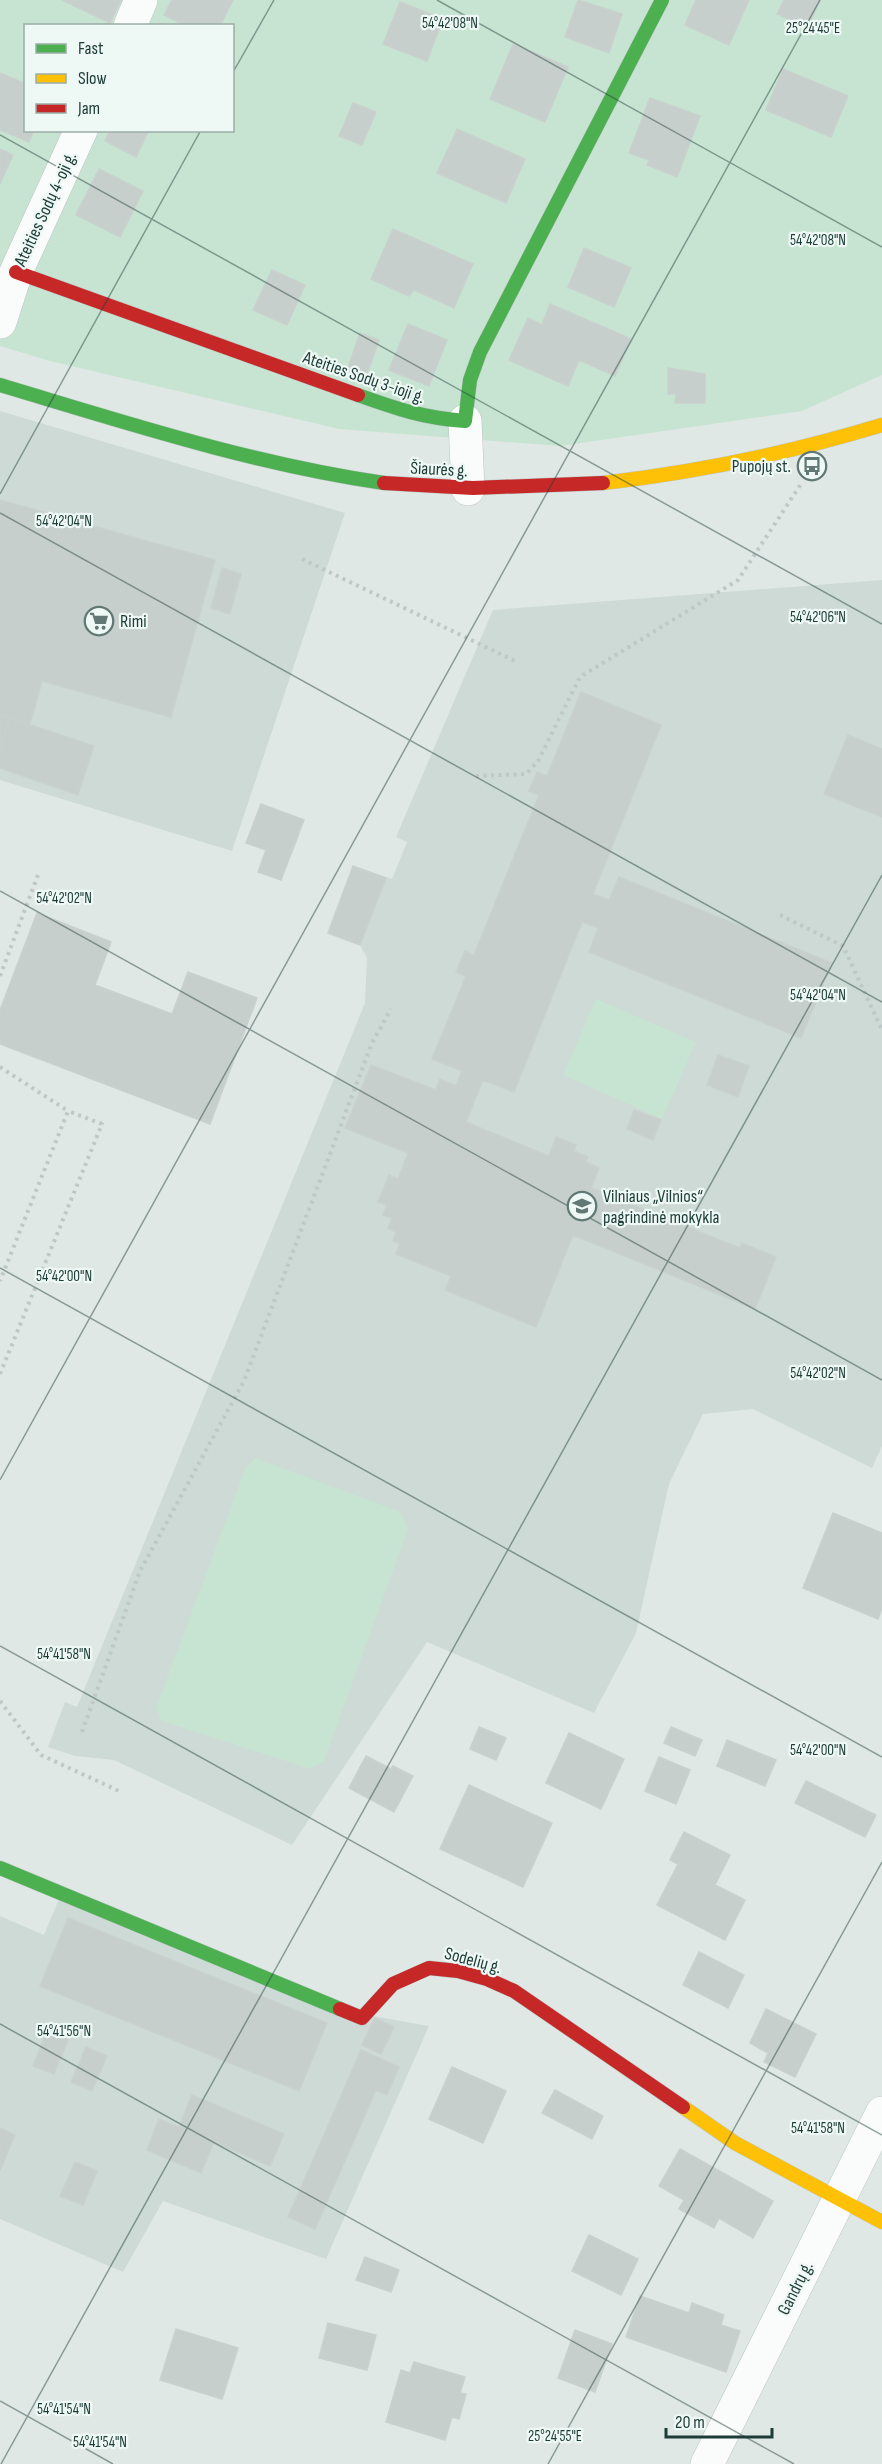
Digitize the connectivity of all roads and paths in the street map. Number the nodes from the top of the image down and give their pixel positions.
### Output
1 (141, 0) edge
2 (662, 0) edge
3 (131, 24) edge
4 (80, 132) edge
5 (16, 273) junction
6 (0, 322) edge
7 (0, 385) edge
8 (465, 421) junction
9 (882, 425) edge
10 (801, 483) dead end
11 (468, 489) junction
12 (302, 559) dead end
13 (517, 662) dead end
14 (476, 776) dead end
15 (38, 875) dead end
16 (780, 915) dead end
17 (0, 976) edge
18 (391, 1009) dead end
19 (882, 1030) edge
20 (0, 1067) edge
21 (68, 1111) junction
22 (0, 1281) edge
23 (0, 1374) edge
24 (0, 1701) edge
25 (82, 1732) dead end
26 (119, 1791) dead end
27 (0, 1868) edge
28 (882, 2113) edge
29 (839, 2199) junction
30 (882, 2222) edge
31 (707, 2464) edge

1 - 3 street
2 - 8 street
4 - 5 street, Ateities Sodų 4-oji g.
5 - 6 street, Ateities Sodų 4-oji g.
5 - 8 street, Ateities Sodų 3-ioji g.
7 - 11 street, Šiaurės g.
8 - 11 street
9 - 11 street, Šiaurės g.
10 - 14 path
12 - 13 path
15 - 17 path
16 - 19 path
18 - 25 path
20 - 21 path
21 - 22 path
21 - 23 path
24 - 26 path
27 - 29 street, Sodelių g.
28 - 29 street, Gandrų g.
29 - 30 street, Sodelių g.
29 - 31 street, Gandrų g.

